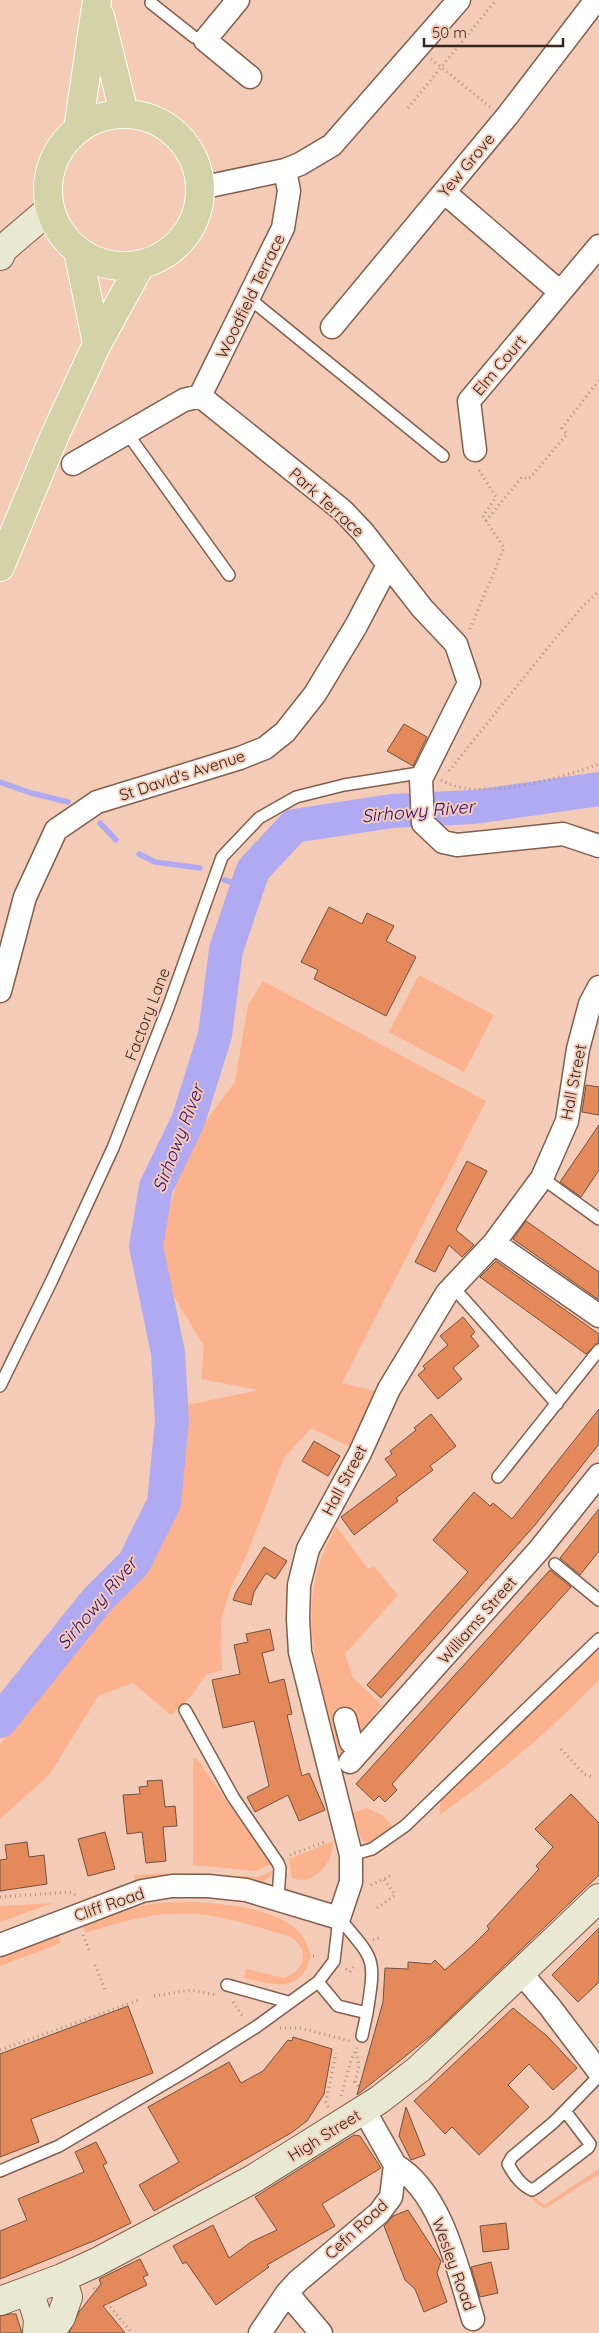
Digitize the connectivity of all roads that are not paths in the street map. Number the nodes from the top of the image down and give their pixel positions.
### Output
1 (238, 0) edge
2 (459, 0) edge
3 (596, 0) edge
4 (97, 1) edge
5 (151, 3) dead end
6 (205, 40) junction
7 (250, 77) dead end
8 (124, 114) junction
9 (78, 129) junction
10 (285, 170) junction
11 (200, 188) junction
12 (444, 192) junction
13 (50, 209) junction
14 (599, 246) edge
15 (78, 251) junction
16 (0, 256) edge
17 (141, 264) junction
18 (560, 292) junction
19 (250, 299) junction
20 (332, 326) dead end
21 (97, 344) junction
22 (200, 396) junction
23 (127, 433) junction
24 (475, 450) road end
25 (443, 456) dead end
26 (72, 464) dead end
27 (388, 565) junction
28 (0, 567) edge
29 (229, 575) dead end
30 (423, 775) junction
31 (599, 846) edge
32 (599, 987) edge
33 (0, 990) edge
34 (542, 1178) junction
35 (599, 1219) edge
36 (494, 1243) junction
37 (453, 1286) junction
38 (599, 1316) edge
39 (599, 1350) edge
40 (0, 1386) edge
41 (557, 1404) junction
42 (599, 1475) edge
43 (498, 1477) dead end
44 (555, 1564) dead end
45 (599, 1600) edge
46 (599, 1639) edge
47 (185, 1710) dead end
48 (345, 1719) dead end
49 (351, 1855) junction
50 (599, 1898) edge
51 (278, 1899) junction
52 (339, 1918) junction
53 (0, 1945) edge
54 (522, 1974) junction
55 (318, 1982) junction
56 (227, 1985) dead end
57 (288, 2002) junction
58 (367, 2013) junction
59 (360, 2039) road end
60 (599, 2072) edge
61 (599, 2076) edge
62 (353, 2104) junction
63 (565, 2111) junction
64 (395, 2165) junction
65 (0, 2171) edge
66 (62, 2278) junction
67 (29, 2290) junction
68 (287, 2293) junction
69 (0, 2300) edge
70 (473, 2319) dead end
71 (37, 2333) edge
72 (50, 2333) edge
73 (260, 2333) edge
74 (321, 2333) edge

1 - 6 street
2 - 10 street
3 - 12 street, Yew Grove
4 - 8 main road
4 - 9 main road
5 - 6 lane
6 - 7 street
8 - 9 main road
8 - 11 main road
9 - 13 main road
10 - 11 street
10 - 19 street, Woodfield Terrace
11 - 17 main road
12 - 18 street
12 - 20 street, Yew Grove
13 - 15 main road
13 - 16 main road
14 - 18 street, Elm Court
15 - 17 main road
15 - 21 main road
17 - 21 main road
18 - 24 street, Elm Court
19 - 22 street, Woodfield Terrace
19 - 25 lane
21 - 28 main road
22 - 23 street
22 - 27 street, Park Terrace
23 - 26 street
23 - 29 lane
27 - 30 street, Park Terrace
27 - 33 street, St David's Avenue
30 - 31 street
30 - 40 lane, Factory Lane
32 - 34 street, Hall Street
34 - 35 lane
34 - 36 street, Hall Street
36 - 37 street, Hall Street
36 - 38 street
37 - 41 lane
37 - 49 street, Hall Street
39 - 41 lane
41 - 43 lane
42 - 48 street, Williams Street
44 - 45 lane
46 - 49 lane
47 - 51 lane
49 - 52 street, Hall Street
50 - 54 main road, High Street
51 - 52 street, Cliff Road
51 - 53 street, Cliff Road
52 - 55 lane
52 - 58 lane
54 - 60 street
54 - 62 main road, High Street
55 - 57 lane
55 - 58 lane
56 - 57 lane
57 - 65 lane
58 - 59 lane
61 - 63 lane
62 - 64 street
62 - 66 main road, High Street
63 - 63 lane
64 - 68 street, Cefn Road
64 - 70 street, Wesley Road
66 - 67 main road, High Street
66 - 72 main road
67 - 69 main road, High Street
67 - 71 main road
68 - 73 street, Cefn Road
68 - 74 street

